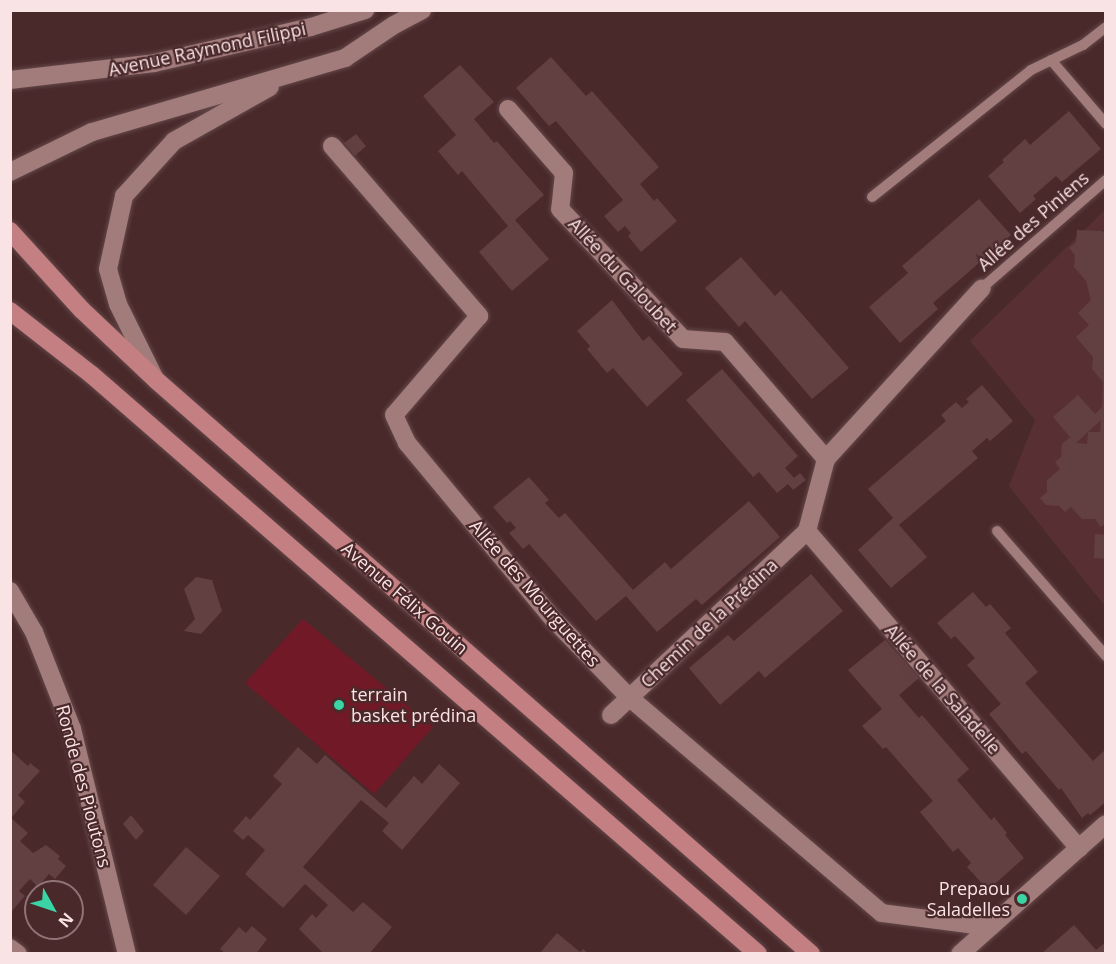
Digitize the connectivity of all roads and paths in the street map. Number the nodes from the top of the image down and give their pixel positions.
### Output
1 (365, 10) edge
2 (422, 10) edge
3 (1106, 27) edge
4 (1051, 60) junction
5 (290, 76) junction
6 (10, 80) edge
7 (508, 109) dead end
8 (1106, 124) edge
9 (332, 146) dead end
10 (10, 172) edge
11 (1106, 180) edge
12 (872, 197) dead end
13 (10, 231) edge
14 (981, 288) joint
15 (10, 311) edge
16 (156, 380) junction
17 (826, 459) junction
18 (807, 531) junction
19 (997, 531) dead end
20 (10, 591) edge
21 (1106, 656) edge
22 (630, 698) junction
23 (611, 715) dead end
24 (1106, 824) edge
25 (1079, 848) junction
26 (990, 927) junction
27 (10, 948) edge
28 (971, 950) edge
29 (18, 954) edge
30 (127, 954) edge
31 (758, 954) edge
32 (811, 954) edge

1 - 6 street, Avenue Raymond Filippi
2 - 5 street
3 - 4 lane
4 - 8 lane
4 - 12 lane
5 - 10 street
5 - 16 street
7 - 17 street, Allée du Galoubet
9 - 22 street, Allée des Mourguettes
11 - 14 lane, Allée des Piniens
13 - 16 main road, Avenue Félix Gouin
14 - 17 street
15 - 31 main road, Avenue Félix Gouin
16 - 32 main road, Avenue Félix Gouin
17 - 18 street
18 - 22 street, Chemin de la Prédina
18 - 25 street, Allée de la Saladelle
19 - 21 lane
20 - 30 street, Ronde des Pioutons
22 - 23 street, Chemin de la Prédina
22 - 26 street, Allée des Mourguettes
24 - 25 street
25 - 26 street
26 - 28 street
27 - 29 street

